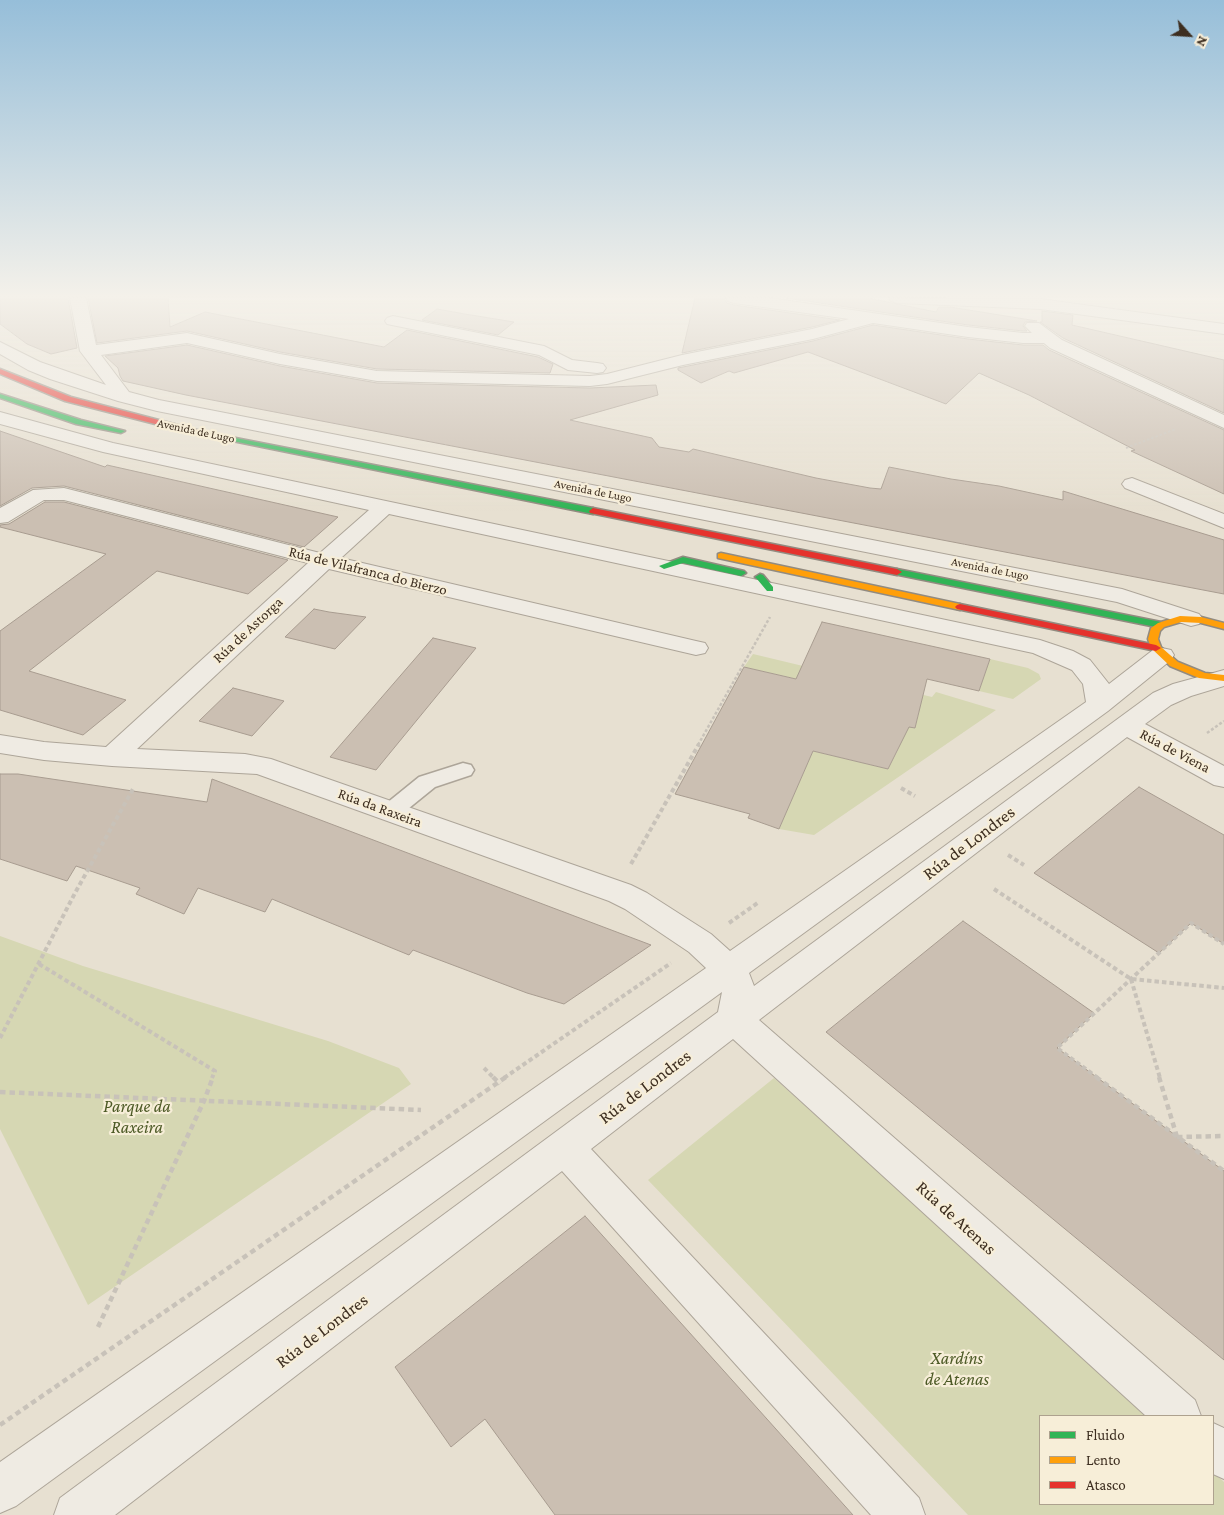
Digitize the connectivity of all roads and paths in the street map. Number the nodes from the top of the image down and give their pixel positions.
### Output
1 (41, 369) edge
2 (75, 369) edge
3 (102, 369) edge
4 (337, 369) edge
5 (612, 369) edge
6 (651, 369) edge
7 (1109, 369) edge
8 (0, 371) edge
9 (640, 371) junction
10 (56, 375) junction
11 (0, 396) edge
12 (124, 397) junction
13 (0, 418) edge
14 (1224, 422) edge
15 (1177, 428) dead end
16 (137, 434) dead end
17 (1126, 448) dead end
18 (1132, 484) dead end
19 (385, 506) junction
20 (0, 517) edge
21 (1224, 522) edge
22 (707, 553) dead end
23 (323, 561) junction
24 (783, 569) junction
25 (768, 592) junction
26 (1212, 622) edge
27 (1161, 625) junction
28 (696, 648) dead end
29 (1159, 652) junction
30 (1224, 678) edge
31 (1113, 715) junction
32 (1224, 721) edge
33 (1207, 733) dead end
34 (0, 744) edge
35 (112, 758) junction
36 (149, 760) junction
37 (463, 770) dead end
38 (1224, 778) edge
39 (390, 812) junction
40 (994, 889) dead end
41 (620, 893) junction
42 (1224, 944) edge
43 (677, 959) dead end
44 (39, 964) junction
45 (729, 970) junction
46 (1131, 979) junction
47 (1224, 988) edge
48 (734, 1019) junction
49 (0, 1038) edge
50 (0, 1092) edge
51 (204, 1101) junction
52 (421, 1110) dead end
53 (1177, 1136) junction
54 (1224, 1136) edge
55 (565, 1148) junction
56 (1224, 1171) edge
57 (98, 1327) dead end
58 (1179, 1415) edge
59 (0, 1425) edge
60 (1214, 1447) edge
61 (1224, 1456) edge
62 (0, 1490) edge
63 (76, 1515) edge
64 (902, 1515) edge

1 - 10 street, Avenida de Lugo
2 - 10 street
3 - 12 street
4 - 9 street
5 - 9 street
6 - 9 street
7 - 14 street
8 - 27 main road, Avenida de Lugo
10 - 12 street, Avenida de Lugo
11 - 16 main road, Avenida de Lugo
12 - 26 street, Avenida de Lugo
13 - 19 street
15 - 17 path
18 - 21 street
19 - 23 street, Rúa de Astorga
19 - 25 street
20 - 23 street, Rúa de Vilafranca do Bierzo
22 - 24 main road
23 - 28 street, Rúa de Vilafranca do Bierzo
23 - 35 street, Rúa de Astorga
24 - 25 main road
24 - 29 main road
25 - 31 street
25 - 41 path
26 - 27 main road
27 - 29 main road
29 - 30 main road
29 - 31 street, Rúa de Londres
30 - 31 street, Rúa de Londres
31 - 38 street, Rúa de Viena
31 - 45 street, Rúa de Londres
31 - 48 street, Rúa de Londres
32 - 33 path
34 - 35 street, Rúa da Raxeira
35 - 36 street, Rúa da Raxeira
36 - 39 street, Rúa da Raxeira
36 - 44 path
37 - 39 lane
39 - 41 street, Rúa da Raxeira
40 - 46 path
41 - 45 street, Rúa da Raxeira
42 - 46 path
43 - 59 path
44 - 49 path
44 - 51 path
45 - 48 street
45 - 62 street, Rúa de Londres
46 - 47 path
46 - 53 path
46 - 53 path
48 - 55 street, Rúa de Londres
48 - 58 street, Rúa de Atenas
50 - 51 path
51 - 52 path
51 - 57 path
53 - 54 path
53 - 56 path
55 - 63 street, Rúa de Londres
55 - 64 street
60 - 61 street

